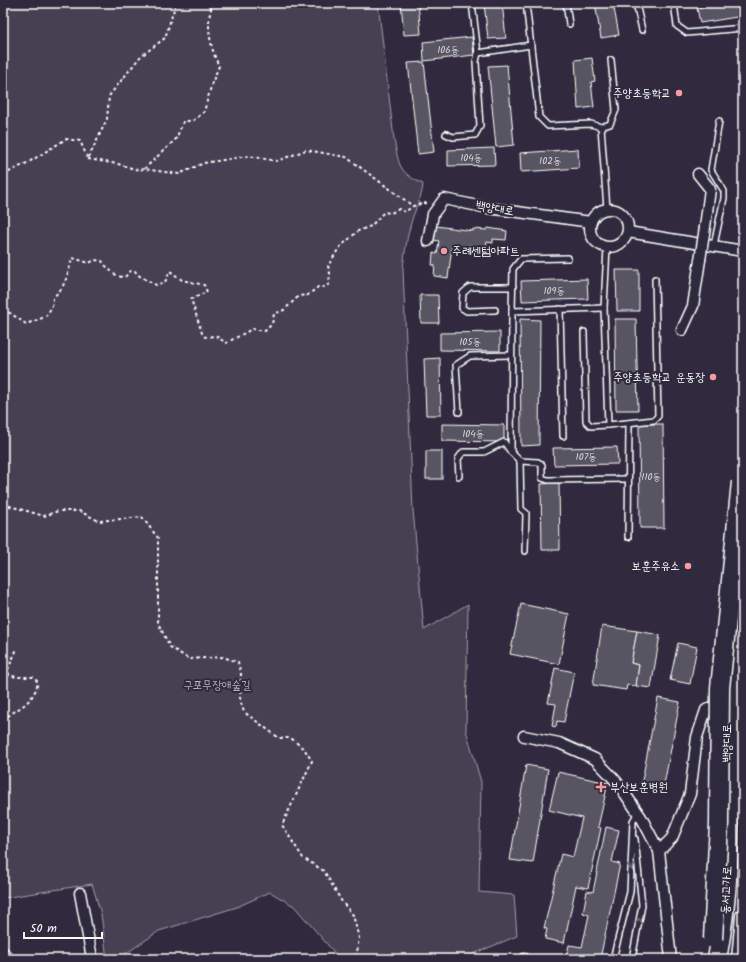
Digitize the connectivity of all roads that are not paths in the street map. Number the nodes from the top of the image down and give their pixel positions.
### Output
1 (472, 3) edge
2 (526, 3) edge
3 (566, 3) edge
4 (636, 3) edge
5 (674, 3) edge
6 (569, 24) dead end
7 (743, 28) edge
8 (642, 30) dead end
9 (531, 45) junction
10 (478, 53) junction
11 (611, 60) dead end
12 (719, 121) dead end
13 (601, 127) junction
14 (446, 134) dead end
15 (698, 174) dead end
16 (607, 209) junction
17 (591, 222) junction
18 (628, 232) junction
19 (428, 241) dead end
20 (714, 245) junction
21 (607, 247) junction
22 (743, 251) edge
23 (568, 258) dead end
24 (655, 279) dead end
25 (513, 287) junction
26 (604, 308) junction
27 (495, 310) dead end
28 (560, 310) junction
29 (512, 311) junction
30 (682, 330) dead end
31 (584, 332) dead end
32 (511, 355) junction
33 (458, 412) dead end
34 (629, 423) junction
35 (608, 425) junction
36 (563, 436) dead end
37 (510, 452) junction
38 (520, 461) junction
39 (743, 472) edge
40 (459, 476) dead end
41 (627, 479) junction
42 (743, 503) edge
43 (628, 537) dead end
44 (525, 551) dead end
45 (743, 580) edge
46 (727, 700) junction
47 (743, 716) edge
48 (524, 736) dead end
49 (638, 812) junction
50 (633, 828) junction
51 (659, 852) junction
52 (80, 893) dead end
53 (743, 916) edge
54 (713, 938) joint
55 (3, 952) edge
56 (743, 956) edge
57 (92, 958) edge
58 (8, 959) edge
59 (613, 959) edge
60 (632, 959) edge
61 (671, 959) edge
62 (712, 959) edge
63 (717, 959) edge
64 (728, 959) edge
65 (741, 959) edge

1 - 10 lane
2 - 9 lane
3 - 6 lane
4 - 8 lane
5 - 7 lane
9 - 10 lane
9 - 13 lane
10 - 14 lane
11 - 13 lane
12 - 20 lane
13 - 16 lane
15 - 30 street, bridge
16 - 17 street
16 - 18 street
17 - 19 street, 백양대로
17 - 21 street
18 - 20 street
18 - 21 street
20 - 22 street
21 - 26 lane
23 - 25 lane
24 - 34 lane
25 - 27 lane
25 - 29 lane
26 - 28 lane
26 - 35 lane
28 - 29 lane
28 - 36 lane
29 - 32 lane
31 - 35 lane
32 - 33 lane
32 - 37 lane
34 - 35 lane
34 - 41 lane
37 - 38 lane
37 - 40 lane
38 - 41 lane
38 - 44 lane
39 - 54 highway, bridge
41 - 43 lane
42 - 46 main road, 백양대로
45 - 63 highway, 동서고가로
46 - 51 street
46 - 62 main road, 백양대로
47 - 64 highway, 동서고가로
48 - 49 street
49 - 50 lane
49 - 51 street
50 -> 59 lane
60 -> 50 lane
51 - 61 street
52 - 57 street
53 - 65 main road
54 - 62 main road
55 - 58 street
56 - 65 main road

